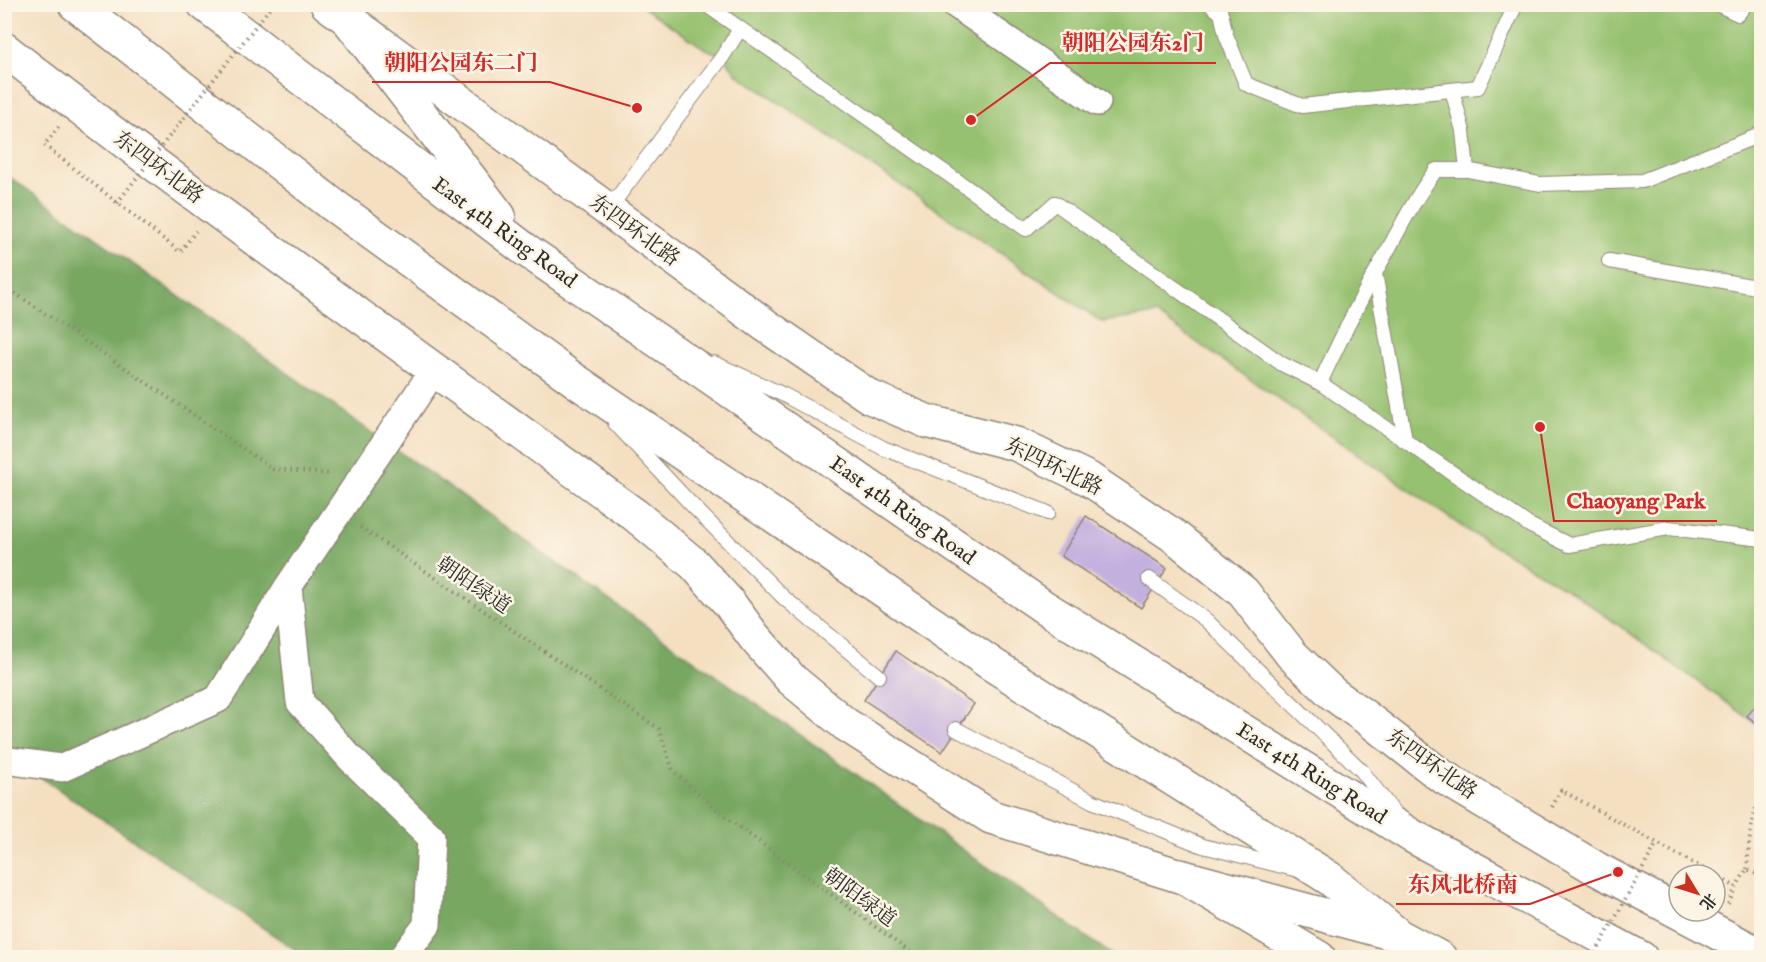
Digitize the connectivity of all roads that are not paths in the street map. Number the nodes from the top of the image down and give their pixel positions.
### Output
1 (75, 4) edge
2 (204, 4) edge
3 (705, 4) edge
4 (955, 4) edge
5 (1210, 4) edge
6 (1516, 4) edge
7 (1717, 4) edge
8 (1746, 4) edge
9 (338, 13) edge
10 (740, 29) junction
11 (4, 49) edge
12 (1452, 90) junction
13 (1098, 102) dead end
14 (1761, 131) edge
15 (1467, 170) junction
16 (608, 210) junction
17 (523, 248) junction
18 (1609, 261) dead end
19 (1375, 273) junction
20 (1761, 288) edge
21 (648, 334) junction
22 (434, 370) junction
23 (576, 381) junction
24 (1320, 383) junction
25 (1405, 440) junction
26 (1048, 513) dead end
27 (1761, 539) edge
28 (1149, 579) dead end
29 (288, 587) junction
30 (879, 676) dead end
31 (956, 729) dead end
32 (4, 760) edge
33 (1412, 836) junction
34 (1183, 877) junction
35 (1329, 878) junction
36 (1399, 936) junction
37 (402, 957) edge
38 (1318, 957) edge
39 (1440, 957) edge
40 (1641, 957) edge
41 (1761, 957) edge

1 - 23 main road
2 - 17 main road, East 4th Ring Road
3 - 10 lane
4 - 13 street
5 - 12 lane
6 - 12 lane
7 - 8 lane
9 - 16 main road, 东四环北路
9 - 17 main road
10 - 16 lane
10 - 24 lane
11 - 22 main road, 东四环北路
12 - 15 lane
14 - 15 lane
15 - 19 lane
16 - 41 main road, 东四环北路
17 - 21 main road, East 4th Ring Road
18 - 20 lane
19 - 24 lane
19 - 25 lane
21 - 26 lane
21 - 33 main road, East 4th Ring Road
22 - 29 street
22 - 34 main road, 东四环北路
23 - 30 lane
23 - 35 main road
24 - 25 lane
25 - 27 lane
28 - 33 lane
29 - 32 street
29 - 37 street
31 - 35 lane
33 - 40 main road, East 4th Ring Road
34 - 36 main road
34 - 38 main road, 东四环北路
35 - 36 main road
36 - 39 main road

